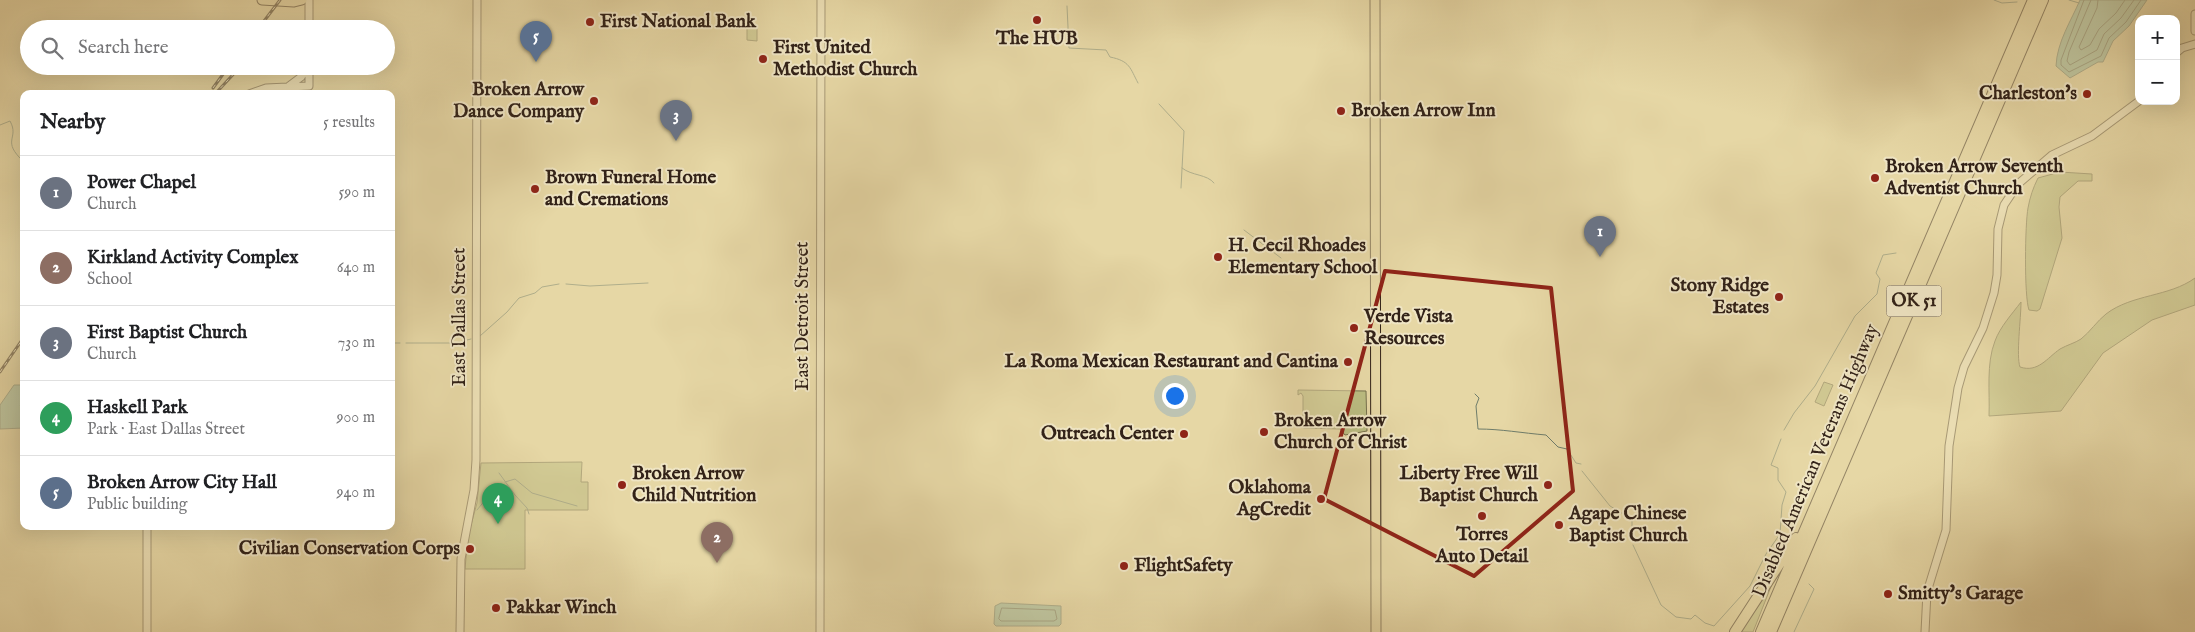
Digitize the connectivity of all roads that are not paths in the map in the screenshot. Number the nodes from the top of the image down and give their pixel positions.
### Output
1 (262, 0) edge
2 (302, 0) edge
3 (309, 0) edge
4 (477, 0) edge
5 (821, 0) edge
6 (1375, 0) edge
7 (2033, 0) edge
8 (2043, 0) edge
9 (2195, 14) edge
10 (309, 20) edge
11 (2195, 31) edge
12 (2195, 44) edge
13 (2180, 50) edge
14 (302, 75) edge
15 (309, 75) edge
16 (289, 86) junction
17 (260, 90) edge
18 (2135, 104) edge
19 (1815, 507) junction
20 (146, 530) edge
21 (147, 632) edge
22 (460, 632) edge
23 (820, 632) edge
24 (1376, 632) edge
25 (1736, 632) edge
26 (1761, 632) edge
27 (1771, 632) edge
28 (1925, 632) edge

1 - 2 main road
3 - 10 street
4 - 22 street, East Dallas Street
5 - 23 street, East Detroit Street
6 - 24 main road
7 - 19 highway, Disabled American Veterans Highway / OK 51
8 - 27 highway, Disabled American Veterans Highway / OK 51
9 - 11 street
12 - 13 street
14 - 16 street
15 - 16 street
16 - 17 street
18 - 28 street
19 - 25 highway
19 - 26 highway, Disabled American Veterans Highway / OK 51
20 - 21 street

